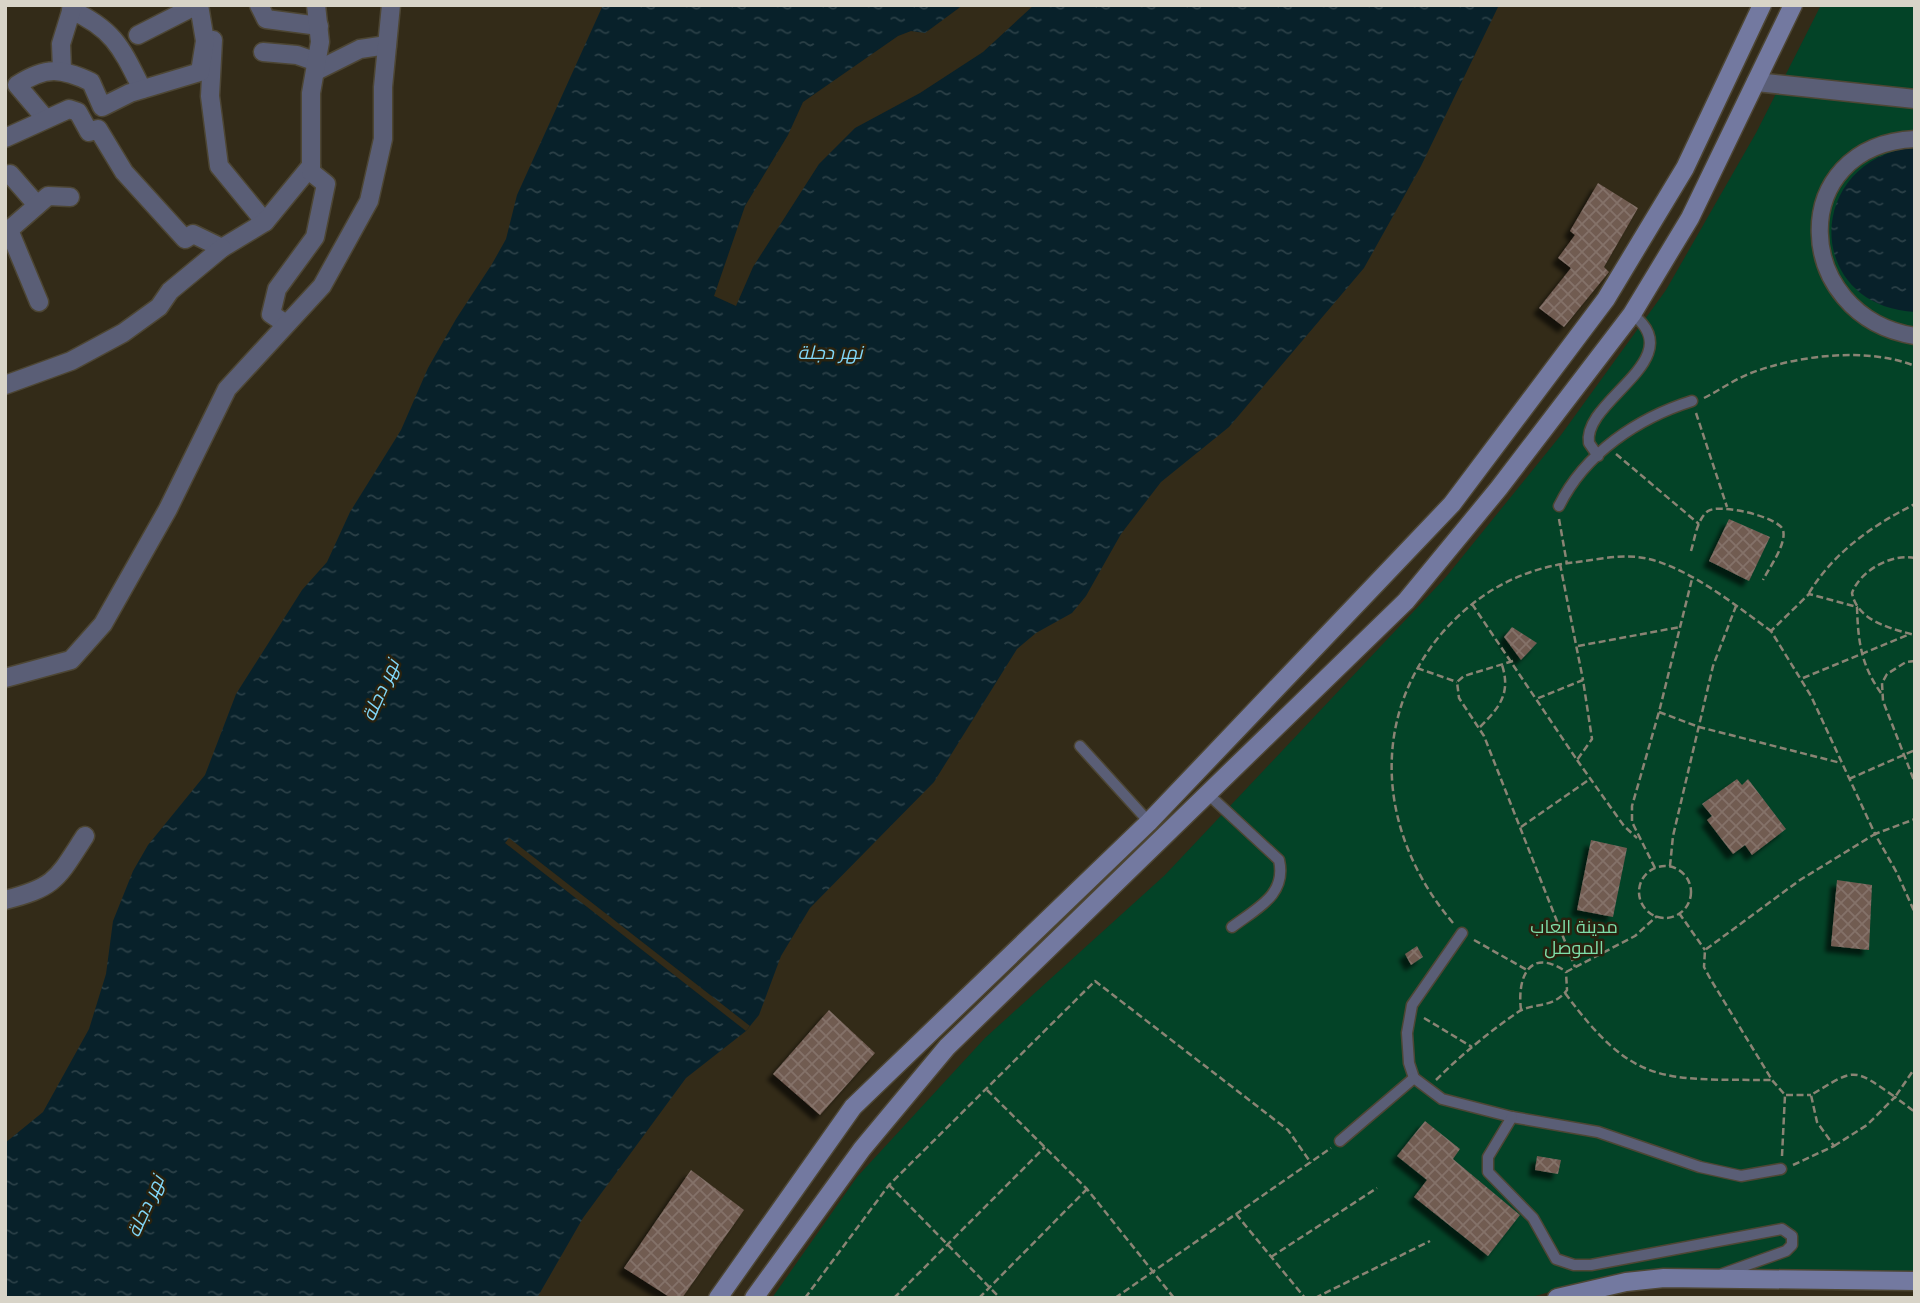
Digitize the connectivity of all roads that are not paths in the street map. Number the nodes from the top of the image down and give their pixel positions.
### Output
1 (198, 5) edge
2 (209, 5) edge
3 (259, 5) edge
4 (316, 5) edge
5 (391, 5) edge
6 (1762, 5) edge
7 (1793, 5) edge
8 (72, 8) edge
9 (319, 26) junction
10 (138, 35) dead end
11 (387, 45) junction
12 (263, 52) dead end
13 (316, 66) junction
14 (62, 69) junction
15 (1756, 82) junction
16 (142, 89) junction
17 (1915, 99) edge
18 (45, 118) junction
19 (5, 138) edge
20 (1915, 139) edge
21 (311, 166) junction
22 (5, 175) edge
23 (70, 197) dead end
24 (37, 205) junction
25 (265, 222) junction
26 (222, 248) junction
27 (40, 302) dead end
28 (1632, 314) junction
29 (286, 324) junction
30 (1915, 336) edge
31 (5, 385) edge
32 (1692, 401) road end
33 (1598, 456) junction
34 (1559, 506) road end
35 (1308, 659) junction
36 (1328, 677) junction
37 (5, 678) edge
38 (1080, 746) dead end
39 (1209, 795) junction
40 (1149, 822) junction
41 (85, 836) dead end
42 (5, 900) edge
43 (1232, 927) dead end
44 (1462, 933) road end
45 (1414, 1078) junction
46 (1512, 1117) junction
47 (1340, 1141) road end
48 (1781, 1169) road end
49 (1713, 1278) junction
50 (1915, 1281) edge
51 (718, 1298) edge
52 (754, 1298) edge
53 (1557, 1298) edge

1 - 10 street
1 - 16 street
2 - 25 street
3 - 9 street
4 - 9 street
5 - 11 street
6 - 35 main road
7 - 15 main road
8 - 14 street
8 - 16 street
9 - 13 street
11 - 13 street
11 - 29 street
12 - 13 street
13 - 21 street
14 - 16 street
14 - 18 street
15 - 17 street
15 - 28 main road
18 - 19 street
18 - 26 street
20 - 30 street
21 - 25 street
21 - 29 street
22 - 24 street
23 - 24 street
24 - 27 street
25 - 26 street
26 - 31 street
28 - 33 lane
28 - 36 main road
29 - 37 street
32 - 33 lane
33 - 34 lane
35 - 36 main road
35 - 40 main road
36 - 39 main road
38 - 40 lane
39 - 43 lane
39 - 52 main road
40 - 51 main road
41 - 42 street
44 - 45 lane
45 - 46 lane
45 - 47 lane
46 - 48 lane
46 - 49 lane
49 - 50 main road
49 - 53 main road

